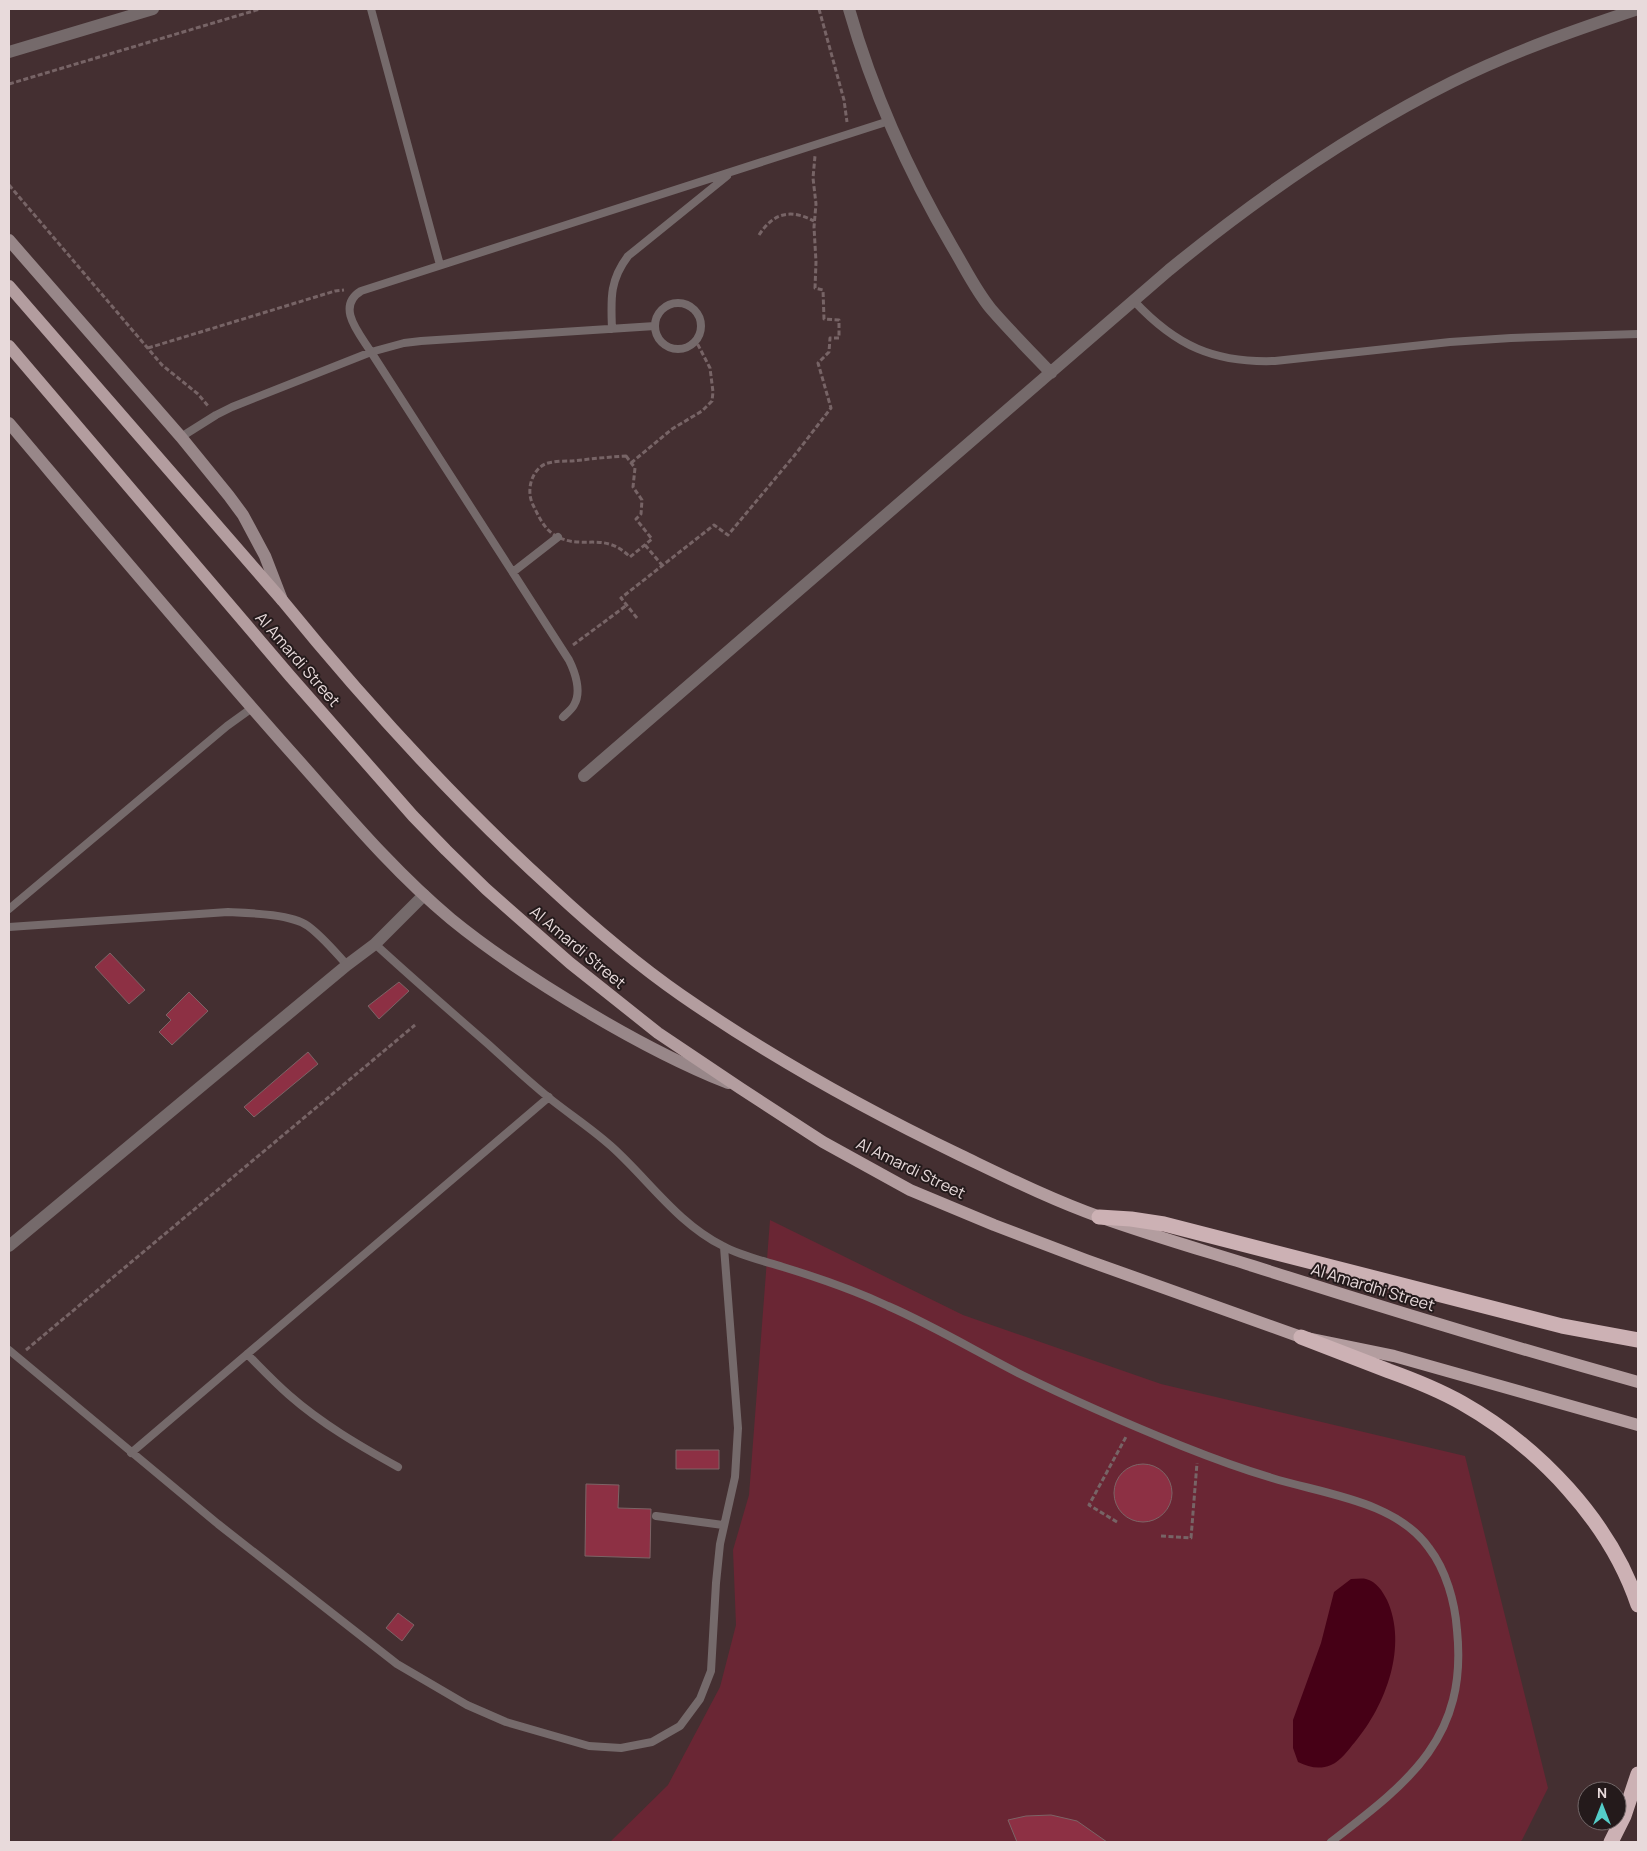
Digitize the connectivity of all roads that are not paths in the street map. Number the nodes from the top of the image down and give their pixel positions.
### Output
1 (153, 9) edge
2 (371, 9) edge
3 (849, 9) edge
4 (1638, 9) edge
5 (9, 52) edge
6 (889, 121) junction
7 (730, 173) junction
8 (9, 240) edge
9 (440, 266) junction
10 (9, 286) edge
11 (1134, 301) junction
12 (655, 326) junction
13 (612, 329) junction
14 (1638, 334) edge
15 (9, 346) edge
16 (371, 352) junction
17 (1051, 373) junction
18 (9, 423) edge
19 (181, 437) junction
20 (558, 537) road end
21 (514, 572) junction
22 (282, 600) junction
23 (252, 708) junction
24 (563, 717) dead end
25 (584, 776) dead end
26 (424, 895) junction
27 (9, 909) edge
28 (9, 927) edge
29 (375, 944) junction
30 (347, 965) junction
31 (740, 1088) junction
32 (548, 1097) junction
33 (1099, 1217) junction
34 (9, 1246) edge
35 (724, 1247) junction
36 (1301, 1337) junction
37 (1638, 1340) edge
38 (9, 1350) edge
39 (247, 1354) junction
40 (1638, 1382) edge
41 (1638, 1425) edge
42 (132, 1453) junction
43 (398, 1467) dead end
44 (656, 1516) dead end
45 (723, 1525) junction
46 (1638, 1605) edge
47 (1638, 1774) edge
48 (1331, 1842) edge
49 (1611, 1842) edge

1 - 5 street
2 - 9 lane
3 - 6 street
4 - 11 street
6 - 7 lane
6 - 17 street
7 - 9 lane
7 - 13 lane
8 - 19 street
9 - 16 lane
10 - 22 main road, Al Amardi Street
11 - 14 lane
11 - 17 street
12 - 12 lane
12 - 13 lane
13 - 16 lane
15 - 31 main road, Al Amardi Street
16 - 19 lane
16 - 21 lane
17 - 25 street
18 - 23 street
19 - 22 street
20 - 21 lane
21 - 24 lane
22 - 33 main road, Al Amardi Street
23 - 26 street
23 - 27 lane
26 - 29 street
26 - 31 street
28 - 30 lane
29 - 30 street
29 - 32 lane
30 - 34 street
31 - 36 main road, Al Amardi Street
32 - 35 lane
32 - 39 lane
33 - 37 highway
33 - 40 main road, Al Amardhi Street
35 - 45 lane
35 - 48 lane
36 - 41 main road
36 - 46 highway
38 - 42 lane
39 - 42 lane
39 - 43 lane
42 - 45 lane
44 - 45 lane
47 - 49 highway

